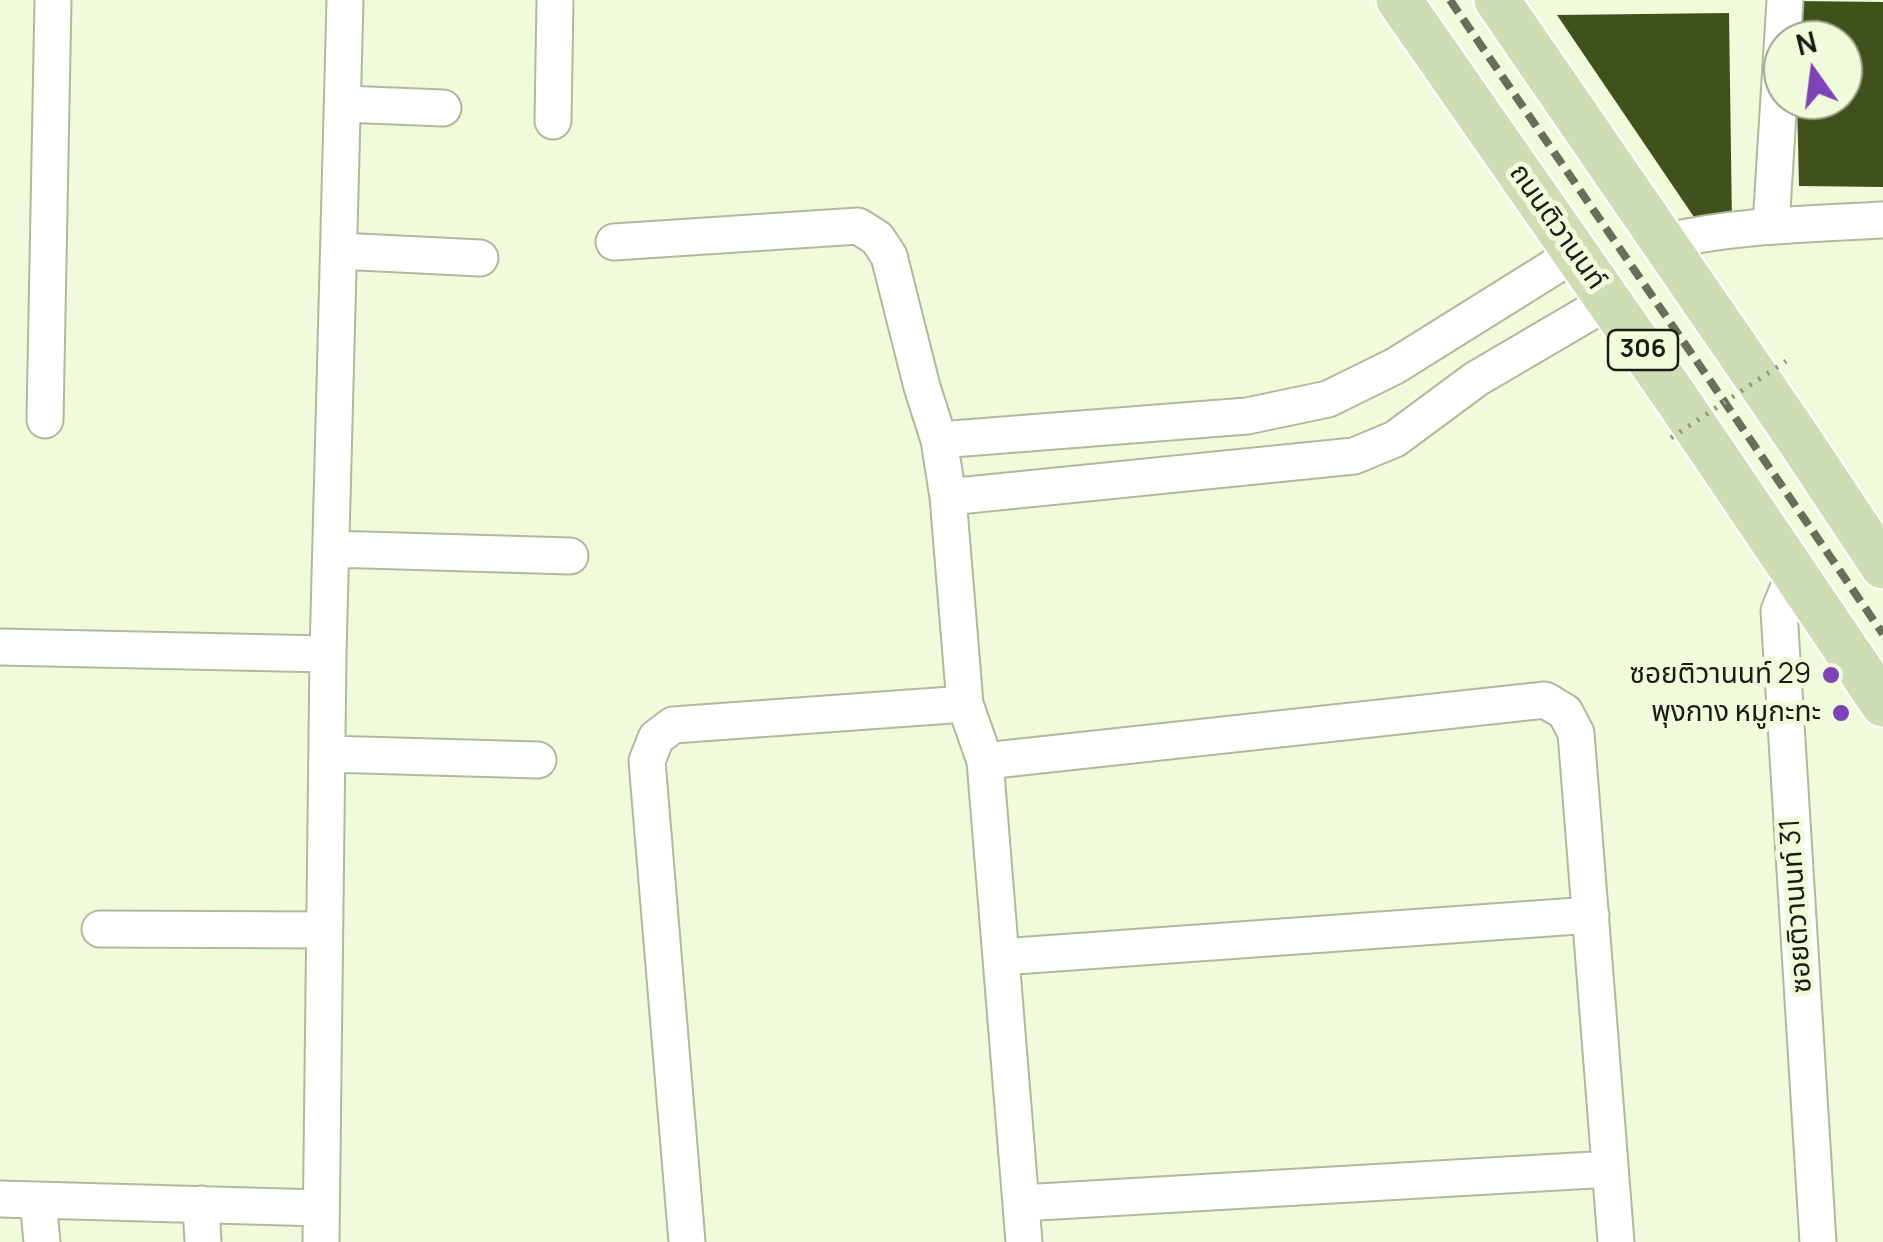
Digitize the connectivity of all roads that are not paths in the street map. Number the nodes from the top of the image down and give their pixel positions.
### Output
1 (53, 0) edge
2 (345, 0) edge
3 (555, 0) edge
4 (1399, 0) edge
5 (1497, 0) edge
6 (1785, 0) edge
7 (342, 104) junction
8 (444, 108) dead end
9 (554, 121) dead end
10 (1883, 220) edge
11 (1772, 226) junction
12 (614, 242) dead end
13 (1662, 242) junction
14 (339, 251) junction
15 (1576, 254) junction
16 (480, 258) dead end
17 (1609, 301) junction
18 (1247, 416) junction
19 (45, 420) dead end
20 (939, 440) junction
21 (1252, 467) junction
22 (948, 496) junction
23 (331, 548) junction
24 (1878, 552) edge
25 (570, 556) dead end
26 (1794, 574) junction
27 (0, 647) edge
28 (328, 654) junction
29 (964, 704) junction
30 (1883, 704) edge
31 (327, 754) junction
32 (538, 760) dead end
33 (985, 761) junction
34 (1591, 915) junction
35 (100, 930) dead end
36 (324, 930) junction
37 (1001, 957) junction
38 (1610, 1168) junction
39 (0, 1199) edge
40 (38, 1200) junction
41 (1020, 1203) junction
42 (202, 1204) junction
43 (321, 1225) edge
44 (42, 1242) edge
45 (202, 1242) edge
46 (688, 1242) edge
47 (1024, 1242) edge
48 (1616, 1242) edge
49 (1818, 1242) edge

1 - 19 street
2 - 7 street
3 - 9 street
4 - 15 main road, ถนนติวานนท์ / 306
5 - 13 main road, 306
6 - 11 street
7 - 8 street
7 - 14 street
10 - 11 street
11 - 13 street
12 - 20 street
13 - 24 main road, 306
14 - 16 street
14 - 23 street
15 - 17 main road, ถนนติวานนท์ / 306
15 - 18 street
17 - 21 street
17 - 26 main road, ถนนติวานนท์ / 306
18 - 20 street
18 - 21 street
20 - 22 street
21 - 22 street
22 - 29 street
23 - 25 street
23 - 28 street
26 - 30 main road, ถนนติวานนท์ / 306
26 - 49 street, ซอยติวานนท์ 31
27 - 28 street
28 - 31 street
29 - 33 street
29 - 46 street
31 - 32 street
31 - 36 street
33 - 34 street
33 - 37 street
34 - 37 street
34 - 38 street
35 - 36 street
36 - 43 street
37 - 41 street
38 - 41 street
38 - 48 street
39 - 40 street
40 - 42 street
40 - 44 street
41 - 47 street
42 - 43 street
42 - 45 street

